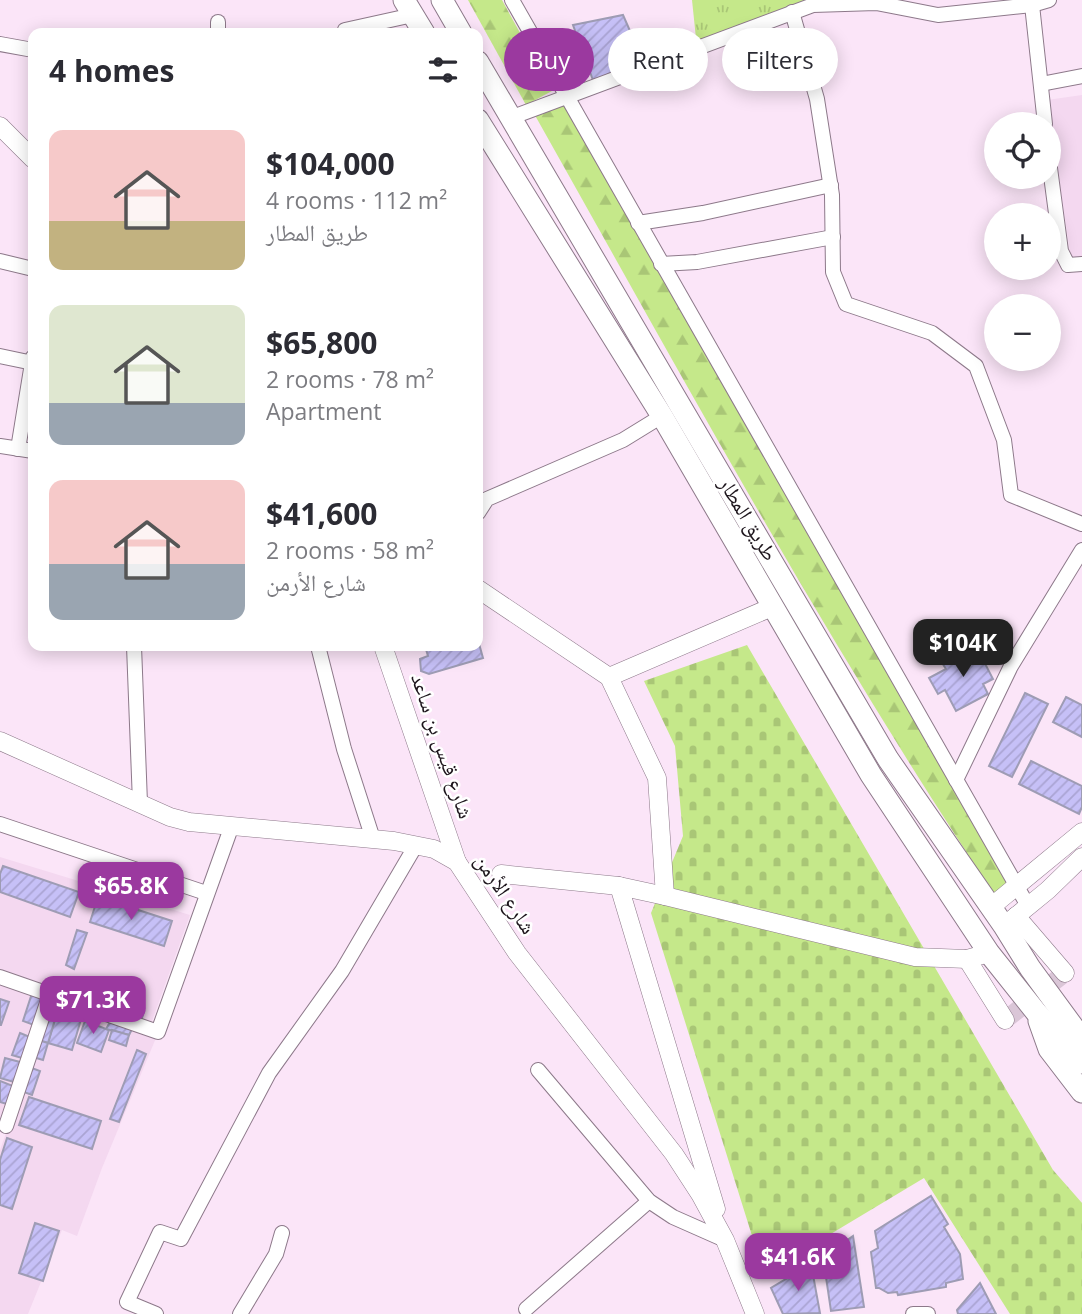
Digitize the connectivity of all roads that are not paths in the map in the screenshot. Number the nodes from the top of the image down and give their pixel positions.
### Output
1 (442, 0) edge
2 (512, 0) edge
3 (1049, 0) edge
4 (812, 2) edge
5 (1032, 5) junction
6 (792, 12) junction
7 (414, 16) edge
8 (355, 28) edge
9 (458, 28) edge
10 (0, 44) edge
11 (28, 49) edge
12 (483, 71) edge
13 (1082, 76) edge
14 (1041, 84) junction
15 (566, 97) junction
16 (1044, 112) edge
17 (510, 118) junction
18 (0, 126) edge
19 (483, 128) edge
20 (28, 154) edge
21 (831, 185) junction
22 (1053, 189) edge
23 (638, 223) junction
24 (833, 237) junction
25 (0, 261) edge
26 (662, 264) junction
27 (1082, 264) edge
28 (28, 268) edge
29 (0, 356) edge
30 (28, 362) edge
31 (28, 392) edge
32 (662, 416) junction
33 (0, 446) edge
34 (18, 449) junction
35 (28, 451) edge
36 (483, 505) edge
37 (1082, 524) edge
38 (1082, 550) edge
39 (483, 592) edge
40 (772, 607) junction
41 (134, 651) edge
42 (319, 651) edge
43 (385, 651) edge
44 (609, 677) junction
45 (0, 741) edge
46 (956, 780) junction
47 (140, 803) junction
48 (0, 824) edge
49 (231, 828) junction
50 (1082, 832) edge
51 (373, 839) junction
52 (416, 845) junction
53 (1082, 857) edge
54 (457, 862) junction
55 (501, 874) dead end
56 (1016, 885) junction
57 (619, 886) junction
58 (206, 893) junction
59 (665, 896) junction
60 (991, 907) junction
61 (1016, 916) junction
62 (989, 953) junction
63 (967, 958) junction
64 (1030, 968) junction
65 (1065, 973) dead end
66 (0, 977) edge
67 (50, 994) junction
68 (1036, 1012) junction
69 (1082, 1015) edge
70 (1005, 1020) dead end
71 (1082, 1039) edge
72 (1082, 1063) edge
73 (538, 1070) dead end
74 (1082, 1092) edge
75 (6, 1126) dead end
76 (696, 1143) junction
77 (674, 1154) junction
78 (649, 1201) junction
79 (282, 1233) dead end
80 (725, 1240) junction
81 (526, 1309) dead end
82 (156, 1314) edge
83 (240, 1314) edge
84 (755, 1314) edge
85 (913, 1314) edge
86 (928, 1314) edge

1 - 9 highway
2 - 15 street
3 - 5 street
4 - 5 street
4 - 6 street
5 - 14 street
6 - 15 street
6 - 21 street
7 - 8 street
10 - 11 street
12 - 17 highway, طريق المطار
13 - 14 street
14 - 16 street
15 - 17 street
15 - 23 street
17 - 60 highway, طريق المطار
18 - 20 main road
19 - 32 highway, طريق المطار
21 - 23 street
21 - 24 street
22 - 27 street
23 - 26 street
24 - 26 street
24 - 37 street
25 - 28 street
26 - 46 street
29 - 30 street
31 - 34 street
32 - 36 street
32 - 40 highway, طريق المطار
33 - 34 street
34 - 35 street
38 - 46 street
39 - 44 main road
40 - 44 main road
40 - 62 highway, طريق المطار
41 - 47 street
42 - 51 street
43 - 54 main road, شارع قيس بن ساعد
44 - 59 main road
45 - 47 main road, شارع الأرمن
46 - 56 street
47 - 49 main road, شارع الأرمن
48 - 58 street
49 - 51 main road, شارع الأرمن
49 - 58 street
50 - 56 main road
51 - 52 main road, شارع الأرمن
52 - 54 main road, شارع الأرمن
52 - 82 street
53 - 61 main road
54 - 77 main road, شارع الأرمن
55 - 57 main road
56 - 60 main road
56 - 61 street
57 - 59 main road
57 - 76 main road
58 - 67 street
59 - 63 main road
60 - 61 highway, طريق المطار
61 - 64 highway, طريق المطار
61 - 65 main road
62 - 63 main road
62 - 68 highway, طريق المطار
63 - 70 main road
64 - 69 highway
64 - 71 highway
66 - 67 street
67 - 75 street
68 - 72 highway, طريق المطار
68 - 74 highway
73 - 78 street
76 - 77 main road
76 - 80 main road
77 - 80 main road, شارع الأرمن
78 - 80 street
78 - 81 street
79 - 83 street
80 - 84 main road, شارع الأرمن
85 - 86 street

